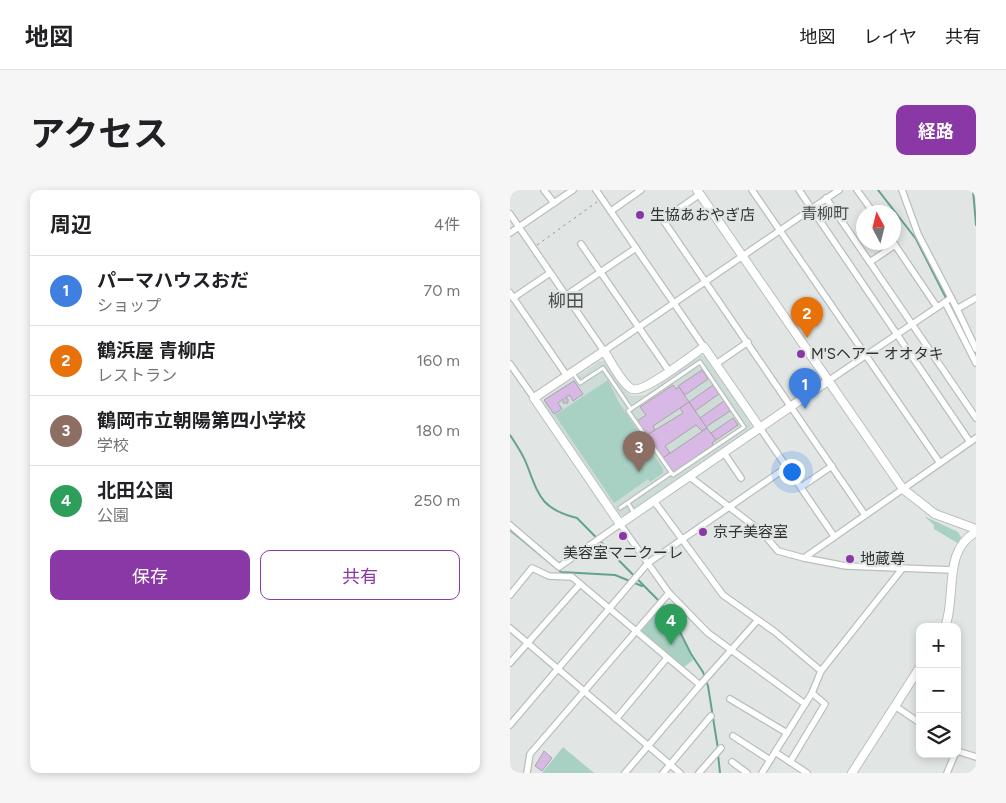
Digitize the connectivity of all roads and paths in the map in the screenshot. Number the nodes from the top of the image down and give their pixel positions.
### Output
1 (544, 190) edge
2 (573, 190) edge
3 (596, 190) edge
4 (641, 190) edge
5 (752, 190) edge
6 (799, 190) edge
7 (839, 190) edge
8 (857, 190) edge
9 (902, 190) edge
10 (699, 192) edge
11 (826, 198) junction
12 (602, 199) junction
13 (554, 203) junction
14 (868, 205) edge
15 (812, 208) junction
16 (610, 211) junction
17 (510, 214) edge
18 (519, 227) junction
19 (780, 230) junction
20 (510, 233) edge
21 (581, 244) dead end
22 (532, 248) junction
23 (636, 248) junction
24 (886, 250) edge
25 (898, 250) edge
26 (742, 256) junction
27 (870, 262) junction
28 (600, 272) junction
29 (550, 273) junction
30 (705, 281) junction
31 (512, 296) edge
32 (565, 296) junction
33 (951, 298) junction
34 (976, 298) edge
35 (945, 302) junction
36 (674, 303) junction
37 (937, 307) junction
38 (957, 309) junction
39 (912, 323) junction
40 (638, 327) junction
41 (898, 334) junction
42 (748, 342) junction
43 (704, 347) junction
44 (976, 349) edge
45 (604, 351) junction
46 (866, 356) junction
47 (976, 363) edge
48 (510, 364) edge
49 (716, 364) junction
50 (669, 371) junction
51 (570, 374) junction
52 (620, 374) junction
53 (611, 380) junction
54 (828, 381) junction
55 (534, 398) junction
56 (792, 406) junction
57 (631, 409) junction
58 (976, 418) edge
59 (760, 428) junction
60 (738, 431) junction
61 (744, 440) junction
62 (973, 440) edge
63 (724, 453) junction
64 (940, 463) junction
65 (832, 466) junction
66 (787, 468) junction
67 (681, 470) junction
68 (671, 473) junction
69 (688, 478) junction
70 (741, 478) dead end
71 (801, 487) junction
72 (903, 489) junction
73 (654, 501) junction
74 (628, 503) junction
75 (730, 507) junction
76 (620, 508) dead end
77 (635, 514) junction
78 (865, 515) junction
79 (620, 524) junction
80 (510, 525) edge
81 (976, 530) edge
82 (834, 536) junction
83 (682, 540) junction
84 (804, 558) junction
85 (648, 563) junction
86 (902, 569) junction
87 (952, 570) junction
88 (580, 584) junction
89 (669, 593) junction
90 (510, 595) edge
91 (610, 609) junction
92 (757, 621) junction
93 (946, 623) edge
94 (510, 628) edge
95 (637, 630) junction
96 (527, 643) junction
97 (733, 650) junction
98 (667, 658) junction
99 (510, 664) edge
100 (919, 668) edge
101 (558, 669) junction
102 (821, 671) junction
103 (700, 685) junction
104 (583, 691) junction
105 (812, 693) junction
106 (730, 699) dead end
107 (805, 704) junction
108 (895, 706) junction
109 (711, 716) dead end
110 (616, 719) junction
111 (916, 720) edge
112 (510, 725) edge
113 (786, 734) junction
114 (733, 736) dead end
115 (647, 746) junction
116 (721, 748) dead end
117 (775, 752) junction
118 (961, 752) edge
119 (976, 757) edge
120 (953, 758) edge
121 (770, 760) junction
122 (732, 762) dead end
123 (790, 762) junction
124 (670, 764) junction
125 (527, 773) edge
126 (625, 773) edge
127 (663, 773) edge
128 (680, 773) edge
129 (699, 773) edge
130 (747, 773) edge
131 (762, 773) edge
132 (807, 773) edge
133 (852, 773) edge
134 (946, 773) edge

1 - 13 street
2 - 13 street
3 - 12 street
4 - 16 street
5 - 19 street
6 - 15 street
7 - 11 street
8 - 14 street
9 - 33 street
10 - 26 street
10 - 30 street
11 - 15 street
11 - 27 street
12 - 16 street
12 - 22 path
13 - 18 street
15 - 19 street
15 - 41 street
16 - 23 street
17 - 18 street
18 - 20 street
18 - 22 street
19 - 26 street
19 - 46 street
21 - 28 street
22 - 29 street
23 - 28 street
23 - 36 street
24 - 27 street
25 - 37 street
26 - 30 street
26 - 54 street
27 - 39 street
28 - 32 street
28 - 40 street
29 - 31 street
29 - 32 street
30 - 36 street
30 - 42 street
31 - 51 street
32 - 45 street
33 - 35 street
33 - 38 street
34 - 38 street
35 - 37 street
35 - 47 street
36 - 40 street
36 - 43 street
37 - 39 street
38 - 44 street
39 - 41 street
39 - 58 street
40 - 45 street
40 - 50 street
41 - 46 street
41 - 62 street
42 - 49 street
42 - 56 street
43 - 49 street
43 - 50 street
45 - 51 street
45 - 52 street
46 - 54 street
46 - 64 street
48 - 55 street
49 - 59 street
50 - 52 street
51 - 53 lane
51 - 55 street
52 - 53 lane
53 - 57 lane
54 - 56 street
54 - 72 street
55 - 79 street
56 - 59 street
56 - 65 street
57 - 60 lane
57 - 68 lane
59 - 61 street
59 - 66 street
60 - 61 lane
60 - 67 lane
61 - 63 street
62 - 64 street
63 - 69 street
63 - 70 street
64 - 72 street
65 - 71 street
65 - 78 street
66 - 71 street
66 - 75 street
67 - 68 lane
67 - 69 lane
68 - 74 lane
69 - 73 street
69 - 75 street
71 - 82 street
72 - 78 street
72 - 81 street
73 - 77 street
73 - 83 street
74 - 76 lane
74 - 77 lane
75 - 83 street
75 - 84 street
77 - 79 street
78 - 82 street
79 - 80 street
79 - 85 street
81 - 87 street
82 - 84 street
83 - 85 street
83 - 92 street
84 - 86 street
85 - 89 street
85 - 91 street
86 - 87 street
86 - 102 street
87 - 93 street
88 - 90 street
88 - 91 street
88 - 96 street
89 - 95 street
89 - 97 street
91 - 95 street
91 - 101 street
92 - 97 street
92 - 102 street
94 - 96 street
95 - 98 street
95 - 104 street
96 - 99 street
96 - 101 street
97 - 103 street
97 - 107 street
98 - 103 street
98 - 110 street
100 - 108 street
101 - 104 street
101 - 112 street
102 - 105 street
103 - 115 street
104 - 110 street
104 - 125 street
105 - 107 street
105 - 123 street
106 - 113 street
107 - 113 street
108 - 111 street
108 - 133 street
109 - 124 street
110 - 115 street
113 - 117 street
114 - 121 street
115 - 124 street
115 - 126 street
116 - 129 street
117 - 121 street
117 - 123 street
118 - 119 street
120 - 134 street
121 - 131 street
122 - 130 street
123 - 132 street
124 - 127 street
124 - 128 street

